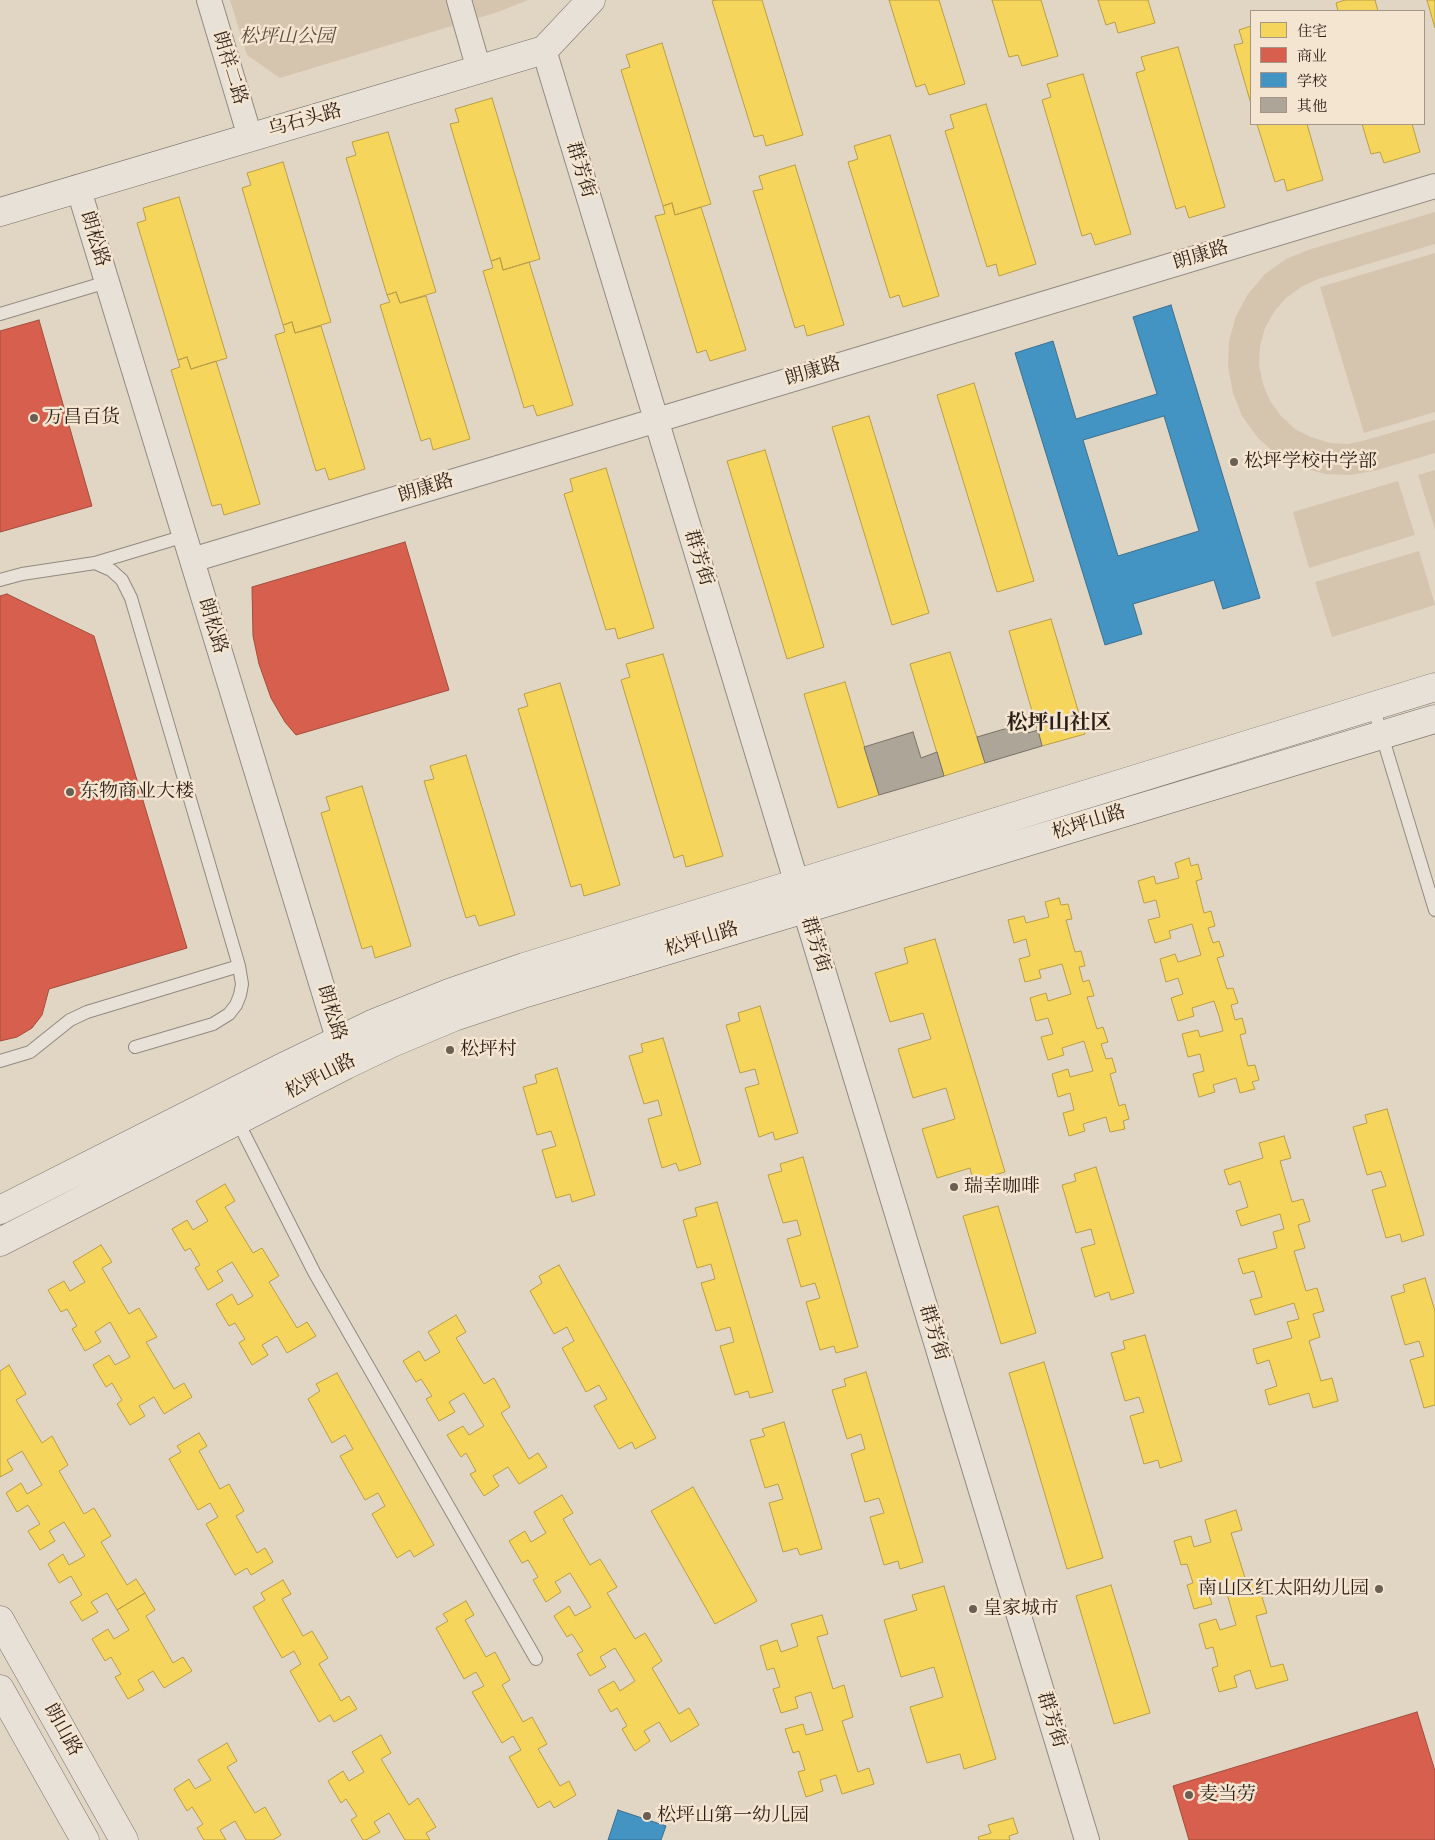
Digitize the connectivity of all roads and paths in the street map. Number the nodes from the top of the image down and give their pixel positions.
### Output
1 (209, 0) edge
2 (459, 0) edge
3 (591, 0) edge
4 (544, 50) junction
5 (478, 70) junction
6 (250, 137) junction
7 (1435, 186) edge
8 (78, 187) junction
9 (0, 212) edge
10 (108, 282) junction
11 (0, 314) edge
12 (656, 420) junction
13 (185, 536) junction
14 (192, 560) junction
15 (95, 563) junction
16 (0, 580) edge
17 (1435, 687) edge
18 (1373, 706) junction
19 (1435, 719) edge
20 (1382, 735) junction
21 (796, 883) junction
22 (804, 909) junction
23 (1435, 910) edge
24 (240, 966) junction
25 (135, 1047) dead end
26 (343, 1052) junction
27 (0, 1061) edge
28 (225, 1096) junction
29 (237, 1120) junction
30 (0, 1210) edge
31 (0, 1242) edge
32 (0, 1620) edge
33 (536, 1659) dead end
34 (0, 1690) edge
35 (85, 1840) edge
36 (124, 1840) edge
37 (1087, 1840) edge

1 - 6 street, 朗祥二路
2 - 5 street
3 - 4 street, 乌石头路
4 - 5 street, 乌石头路
4 - 12 street, 群芳街
5 - 6 street, 乌石头路
6 - 8 street, 乌石头路
7 - 12 street, 朗康路
8 - 9 street, 乌石头路
8 - 10 street, 朗松路
10 - 11 lane
10 - 13 street, 朗松路
12 - 14 street, 朗康路
12 - 21 street, 群芳街
13 - 14 street, 朗松路
13 - 15 lane
14 - 26 street, 朗松路
15 - 16 lane
15 - 24 lane
17 - 18 street, 松坪山路
18 - 20 lane
18 - 21 street, 松坪山路
19 - 20 street, 松坪山路
20 - 22 street, 松坪山路
20 - 23 lane
21 - 22 street, 群芳街
21 - 26 street, 松坪山路
22 - 26 street, 松坪山路
22 - 37 street, 群芳街
24 - 25 lane
24 - 27 lane
26 - 28 street, 松坪山路
26 - 29 street, 松坪山路
28 - 29 lane
28 - 30 street, 松坪山路
29 - 31 street, 松坪山路
29 - 33 lane
32 - 36 street, 朗山路
34 - 35 street, 朗山路

